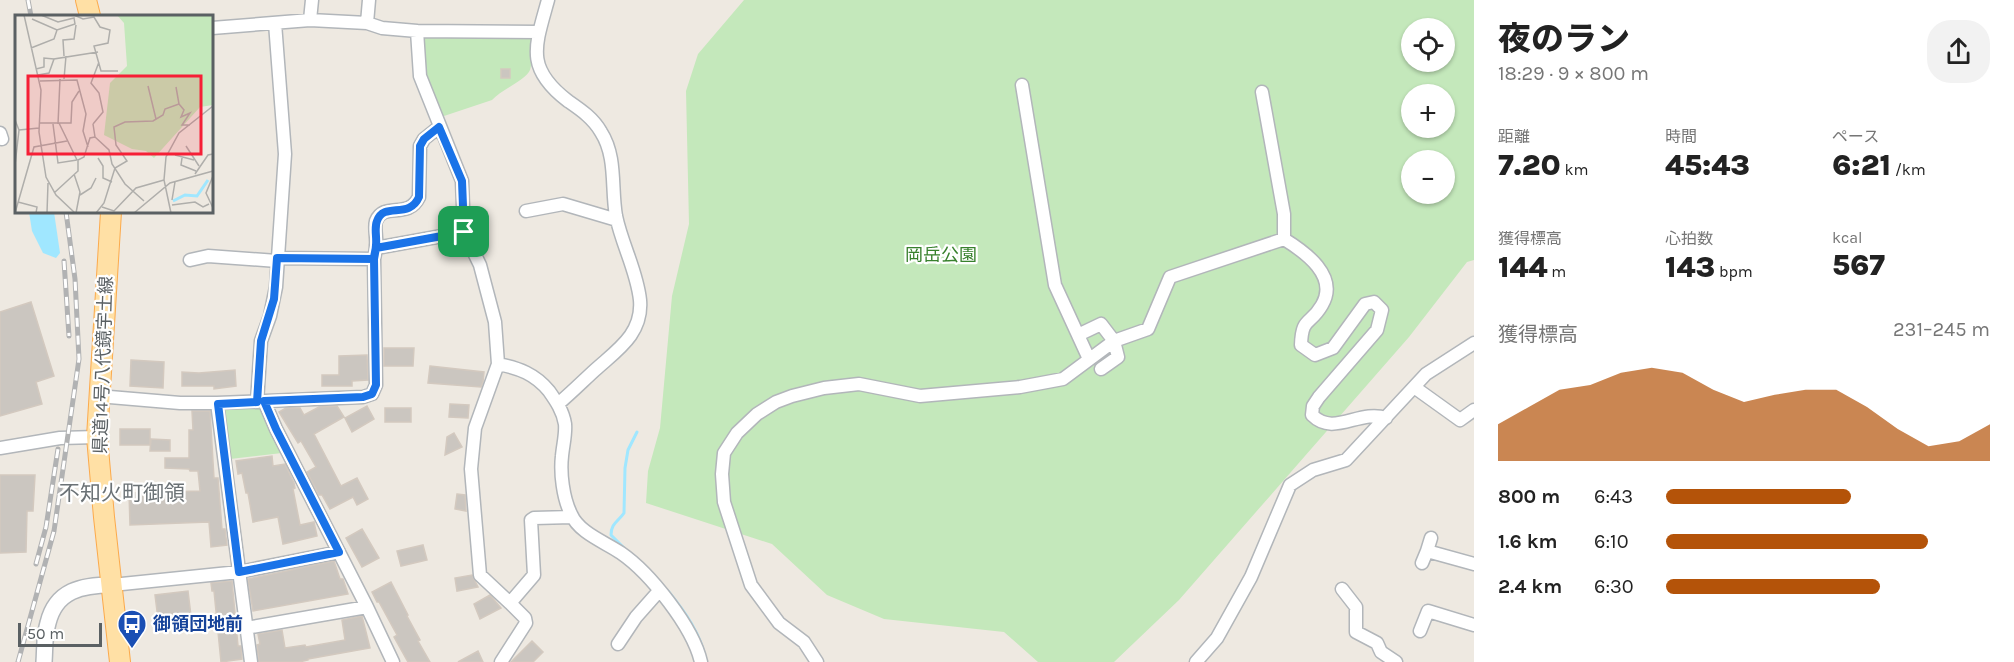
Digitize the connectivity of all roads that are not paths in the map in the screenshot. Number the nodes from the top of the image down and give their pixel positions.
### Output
1 (86, 0) edge
2 (312, 0) edge
3 (369, 0) edge
4 (548, 0) edge
5 (90, 15) edge
6 (310, 20) junction
7 (275, 22) junction
8 (367, 23) junction
9 (213, 28) edge
10 (417, 31) junction
11 (539, 32) junction
12 (1022, 85) dead end
13 (1262, 92) dead end
14 (439, 127) junction
15 (526, 211) dead end
16 (111, 213) edge
17 (617, 220) junction
18 (464, 232) junction
19 (1284, 239) junction
20 (375, 254) junction
21 (277, 259) junction
22 (190, 260) dead end
23 (1078, 335) junction
24 (1114, 341) junction
25 (1474, 343) edge
26 (1089, 359) junction
27 (498, 364) junction
28 (1101, 369) dead end
29 (1414, 387) junction
30 (98, 396) junction
31 (261, 401) junction
32 (218, 404) junction
33 (558, 404) junction
34 (1474, 410) edge
35 (1386, 418) junction
36 (97, 437) junction
37 (0, 448) edge
38 (572, 517) junction
39 (1431, 538) dead end
40 (1426, 551) junction
41 (339, 552) junction
42 (1422, 564) dead end
43 (1474, 564) edge
44 (239, 572) junction
45 (112, 585) junction
46 (1342, 589) dead end
47 (659, 591) junction
48 (510, 603) junction
49 (367, 607) junction
50 (1474, 625) edge
51 (246, 628) junction
52 (1420, 631) dead end
53 (618, 644) dead end
54 (388, 661) edge
55 (44, 662) edge
56 (120, 662) edge
57 (251, 662) edge
58 (501, 662) edge
59 (701, 662) edge
60 (817, 662) edge
61 (1196, 662) edge
62 (1396, 662) edge

1 - 5 main road
2 - 6 street
3 - 8 street
4 - 11 street
6 - 7 street
6 - 8 street
7 - 9 street
7 - 21 street
8 - 10 street
10 - 11 street
10 - 14 street
11 - 17 street
12 - 23 street
13 - 19 street
14 - 18 street
14 - 20 street
15 - 17 street
16 - 30 main road, 県道14号八代鏡宇土線
17 - 33 street
18 - 20 street
18 - 27 street
19 - 24 street
19 - 35 street
20 - 21 street
20 - 31 street
21 - 22 street
21 - 31 street
23 - 24 street
23 - 26 street
24 - 26 street
24 - 28 street
25 - 29 street
26 - 60 street
27 - 33 street
27 - 48 street
29 - 34 street
29 - 35 street
30 - 32 street
30 - 36 main road, 県道14号八代鏡宇土線
31 - 32 street
31 - 41 street
32 - 44 street
33 - 38 street
35 - 61 street
36 - 37 street
36 - 45 main road, 県道14号八代鏡宇土線
38 - 47 street
38 - 48 street
39 - 40 street
40 - 42 street
40 - 43 street
41 - 44 street
41 - 49 street
44 - 45 street
44 - 51 street
45 - 55 street
45 - 56 main road, 県道14号八代鏡宇土線
46 - 62 street
47 - 53 street
47 - 59 street
48 - 58 street
49 - 51 street
49 - 54 street
50 - 52 street
51 - 57 street

